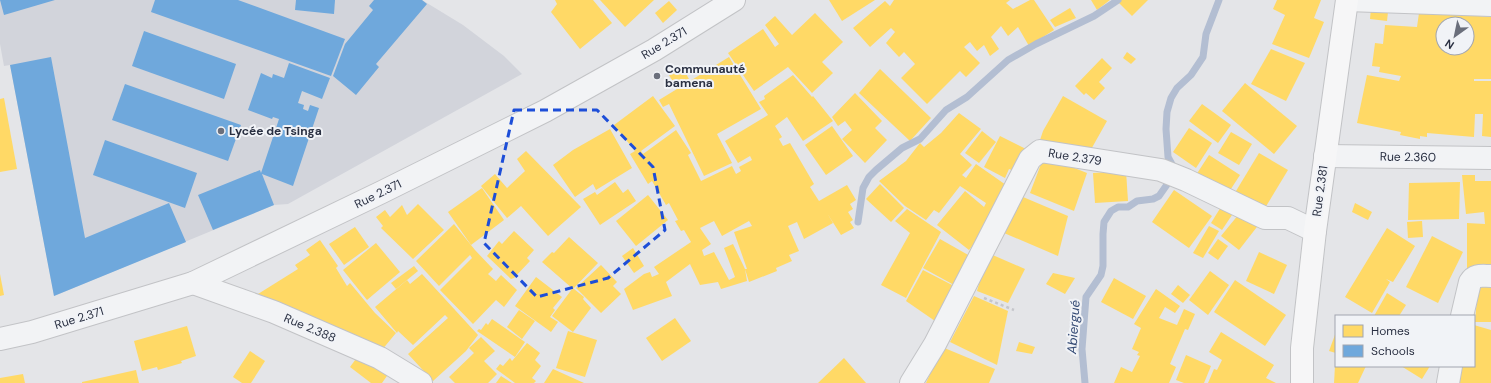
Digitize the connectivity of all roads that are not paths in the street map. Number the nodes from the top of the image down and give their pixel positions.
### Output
1 (734, 0) edge
2 (1347, 0) edge
3 (1485, 3) edge
4 (1325, 156) junction
5 (1491, 158) edge
6 (1315, 231) junction
7 (1491, 276) edge
8 (193, 283) junction
9 (1462, 315) edge
10 (0, 339) edge
11 (1451, 367) edge
12 (421, 383) edge
13 (911, 383) edge
14 (1302, 383) edge
15 (1448, 383) edge

1 - 8 street, Rue 2.371
2 - 3 street
2 - 4 street, Rue 2.381
4 - 5 street, Rue 2.360
4 - 6 street, Rue 2.381
6 - 13 street, Rue 2.379
6 - 14 street, Rue 2.381
7 - 9 street
8 - 10 street, Rue 2.371
8 - 12 street, Rue 2.388
11 - 15 street

